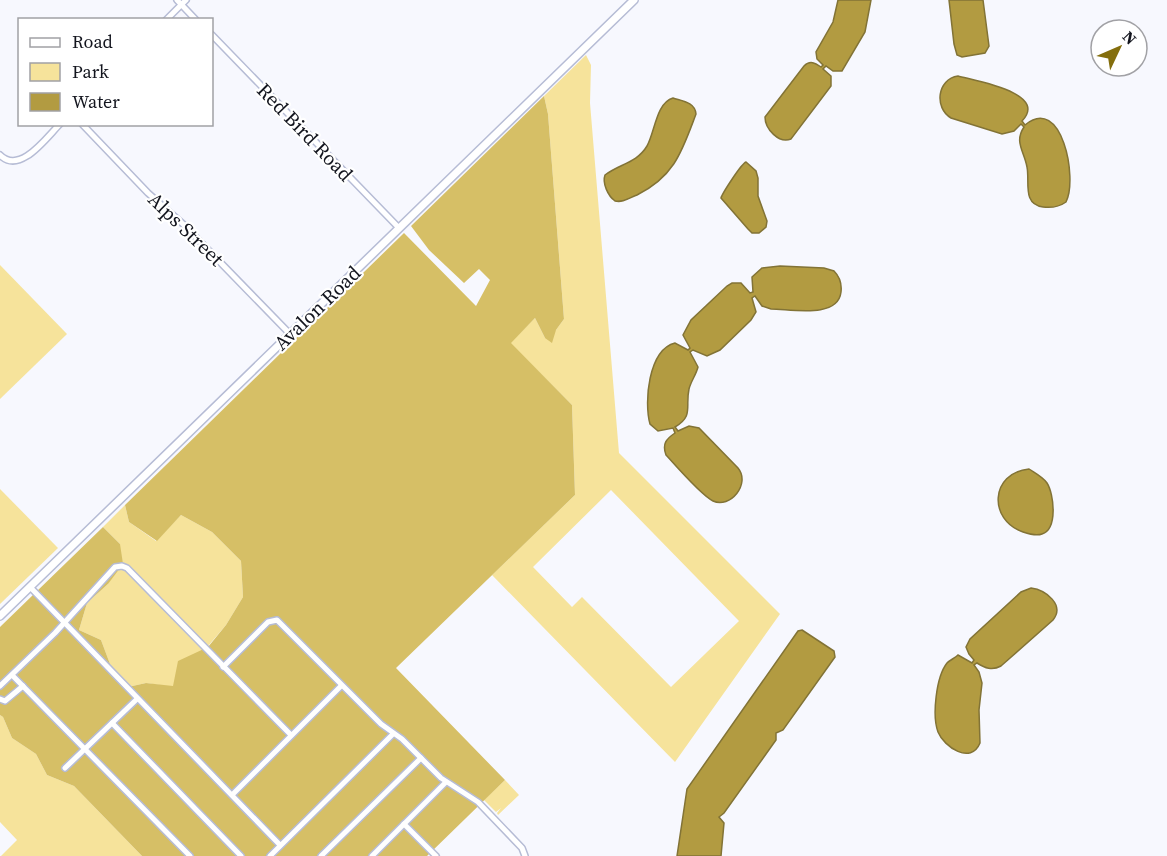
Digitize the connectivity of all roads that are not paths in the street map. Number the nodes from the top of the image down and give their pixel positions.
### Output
1 (634, 0) edge
2 (181, 1) edge
3 (168, 18) edge
4 (194, 18) edge
5 (213, 36) edge
6 (58, 126) edge
7 (84, 126) edge
8 (0, 154) edge
9 (399, 228) junction
10 (290, 334) junction
11 (30, 587) junction
12 (0, 616) edge
13 (63, 622) junction
14 (223, 667) junction
15 (12, 675) junction
16 (0, 686) edge
17 (23, 686) junction
18 (341, 686) junction
19 (0, 699) edge
20 (136, 699) junction
21 (112, 723) junction
22 (393, 734) junction
23 (291, 735) junction
24 (86, 748) junction
25 (421, 758) junction
26 (66, 768) dead end
27 (446, 782) junction
28 (232, 795) junction
29 (404, 824) junction
30 (280, 846) junction
31 (190, 856) edge
32 (241, 856) edge
33 (270, 856) edge
34 (321, 856) edge
35 (372, 856) edge
36 (436, 856) edge
37 (525, 856) edge

1 - 9 main road, Avalon Road
2 - 3 street
2 - 4 street
5 - 9 street, Red Bird Road
6 - 8 street
7 - 10 street, Alps Street
9 - 10 main road, Avalon Road
10 - 11 main road, Avalon Road
11 - 12 main road, Avalon Road
11 - 13 street
13 - 14 street
13 - 15 street
13 - 20 street
14 - 18 street
14 - 23 street
15 - 16 street
15 - 17 street
17 - 19 street
17 - 24 street
18 - 22 street
18 - 23 street
20 - 21 street
20 - 28 street
21 - 24 street
21 - 32 street
22 - 25 street
22 - 30 street
23 - 28 street
24 - 26 street
24 - 31 street
25 - 27 street
25 - 34 street
27 - 29 street
27 - 37 street
28 - 30 street
29 - 35 street
29 - 36 street
30 - 33 street

